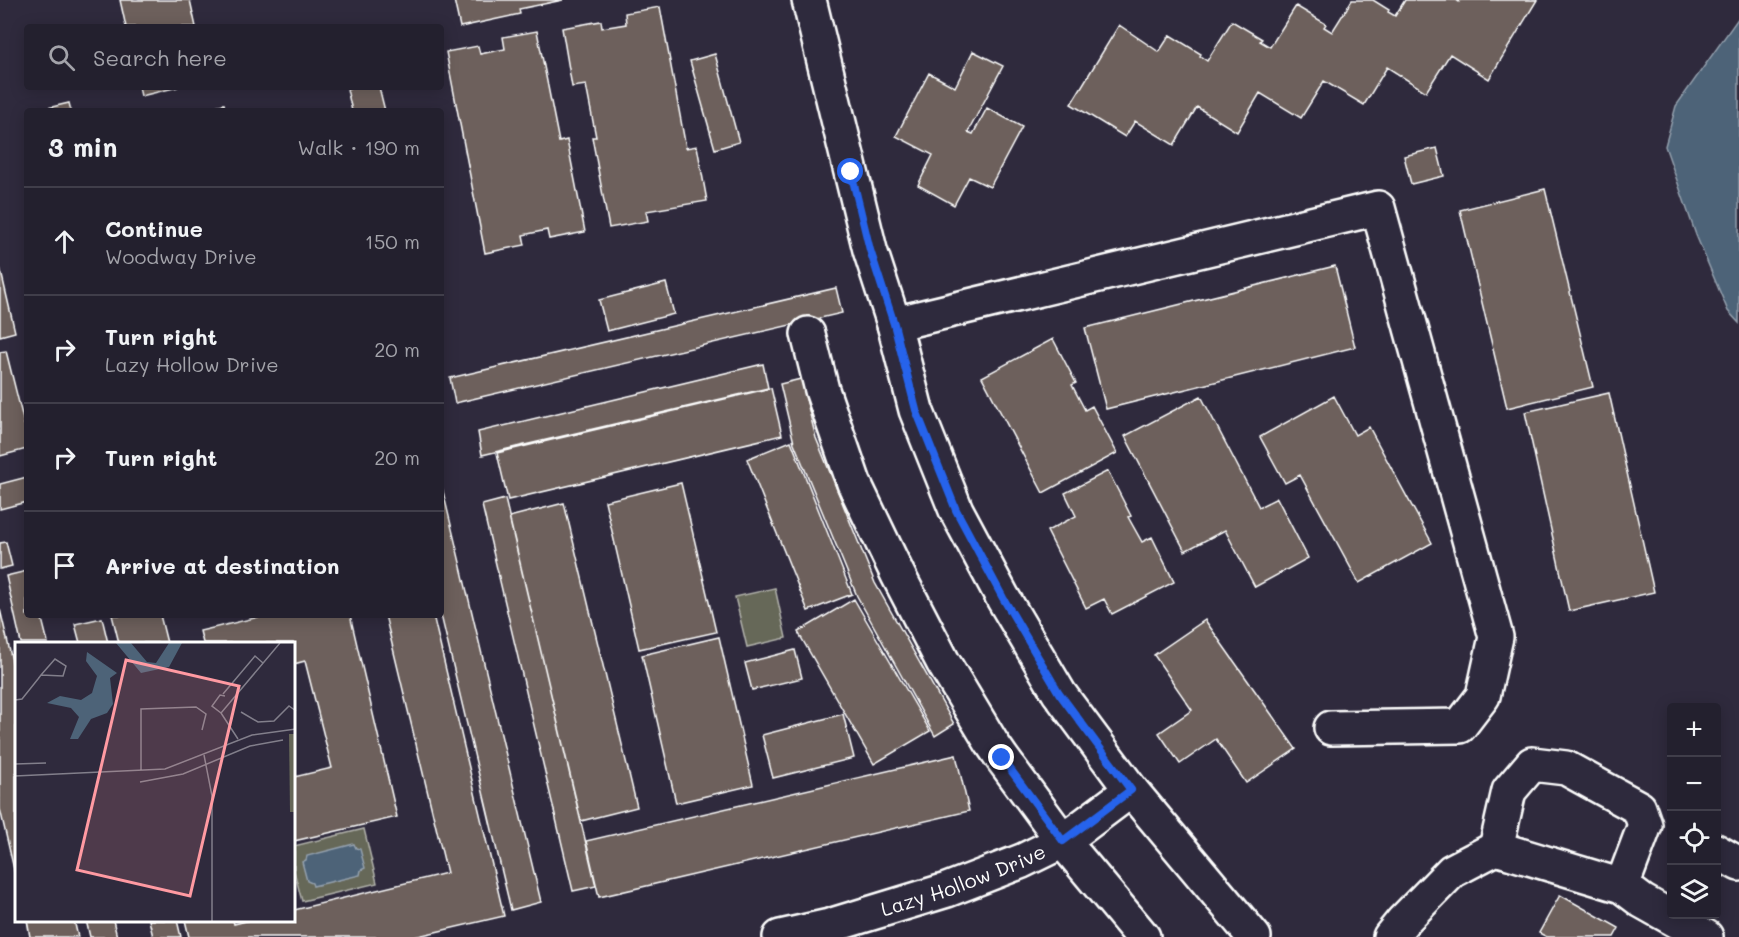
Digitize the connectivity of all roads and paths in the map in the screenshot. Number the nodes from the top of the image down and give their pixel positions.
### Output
1 (809, 0) edge
2 (894, 324) junction
3 (808, 334) dead end
4 (1331, 728) dead end
5 (1131, 790) junction
6 (1658, 825) edge
7 (1063, 841) junction
8 (1496, 848) junction
9 (1721, 854) edge
10 (1739, 864) edge
11 (1622, 886) junction
12 (780, 937) edge
13 (1143, 937) edge
14 (1254, 937) edge
15 (1390, 937) edge
16 (1706, 937) edge

1 - 2 street
2 - 4 street
2 - 5 street
3 - 7 street
5 - 7 street, Lazy Hollow Drive
5 - 14 street
6 - 8 street
6 - 11 street
7 - 12 street, Lazy Hollow Drive
7 - 13 street
8 - 11 street
8 - 15 street
9 - 10 street
11 - 16 street

